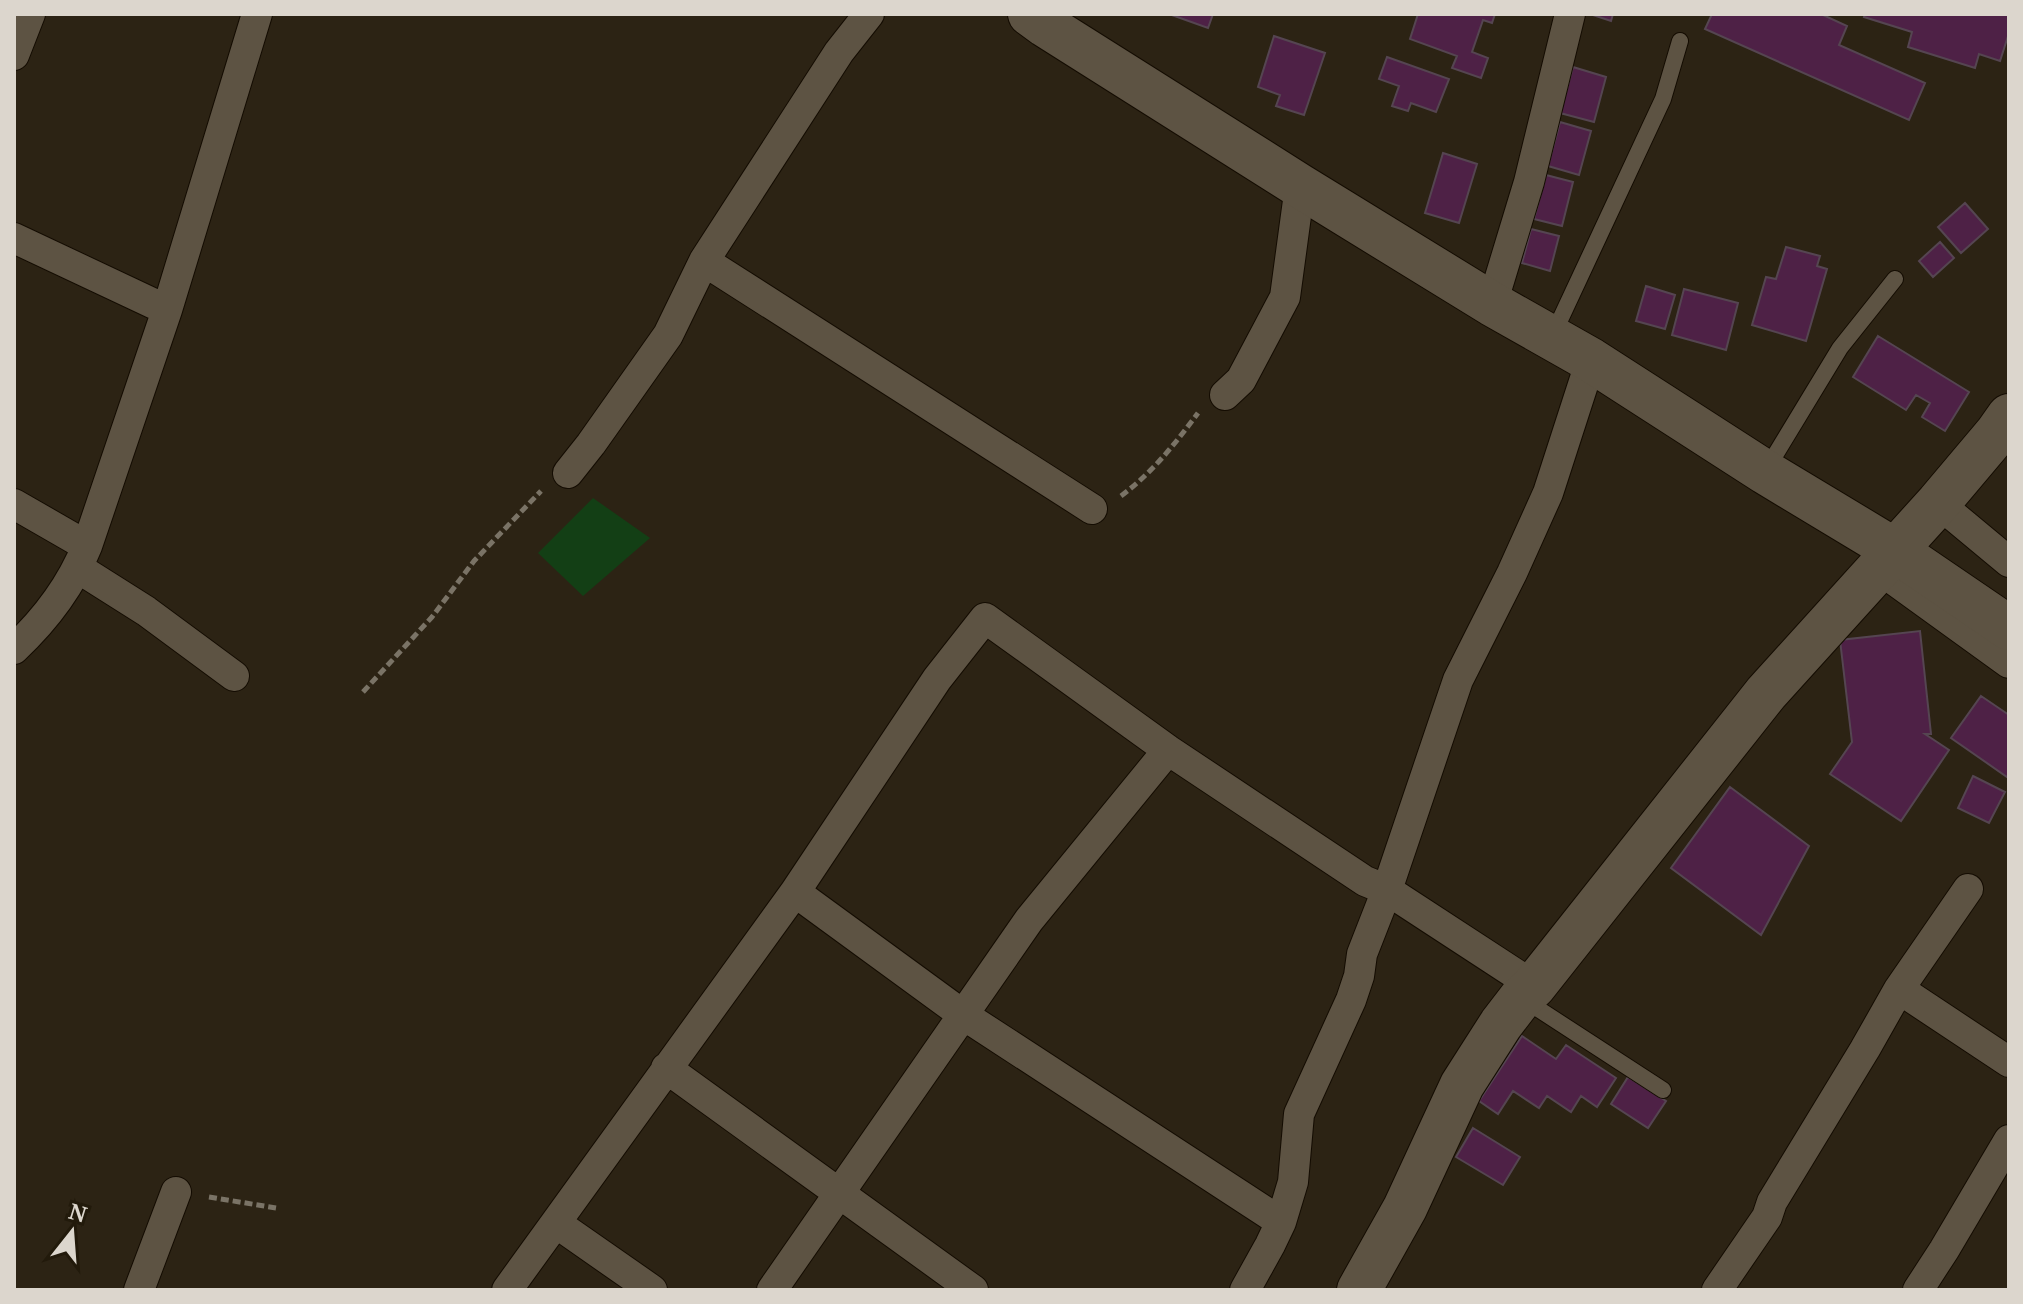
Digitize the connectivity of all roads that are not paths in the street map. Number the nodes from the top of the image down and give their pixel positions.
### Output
1 (30, 14) edge
2 (257, 14) edge
3 (869, 14) edge
4 (1030, 14) edge
5 (1570, 14) edge
6 (1680, 41) dead end
7 (14, 55) edge
8 (1300, 186) junction
9 (14, 238) edge
10 (704, 261) junction
11 (1895, 279) dead end
12 (1492, 304) junction
13 (167, 310) junction
14 (1551, 338) junction
15 (1591, 360) junction
16 (1225, 395) road end
17 (2005, 430) edge
18 (1765, 472) junction
19 (568, 473) road end
20 (1938, 503) junction
21 (14, 504) edge
22 (1092, 509) road end
23 (83, 557) junction
24 (1887, 560) junction
25 (2009, 562) edge
26 (2009, 628) edge
27 (14, 649) edge
28 (2009, 663) edge
29 (234, 676) dead end
30 (1168, 750) junction
31 (1968, 889) dead end
32 (1387, 890) junction
33 (795, 892) junction
34 (1899, 989) junction
35 (1528, 992) junction
36 (962, 1014) junction
37 (2009, 1062) edge
38 (666, 1068) junction
39 (1663, 1090) dead end
40 (2009, 1140) edge
41 (176, 1192) road end
42 (838, 1194) junction
43 (1281, 1222) junction
44 (556, 1223) junction
45 (139, 1290) edge
46 (507, 1290) edge
47 (652, 1290) edge
48 (772, 1290) edge
49 (973, 1290) edge
50 (1245, 1290) edge
51 (1359, 1290) edge
52 (1717, 1290) edge
53 (1918, 1290) edge

1 - 7 street
2 - 13 street
3 - 10 street
4 - 8 street
5 - 12 street
6 - 14 lane
8 - 12 street
8 - 16 street
9 - 13 street
10 - 19 street
10 - 22 street
11 - 18 lane
12 - 14 street
13 - 23 street
14 - 15 street
15 - 18 street
15 - 32 street
17 - 20 street
18 - 24 street
20 - 24 street
20 - 25 street
21 - 23 street
23 - 27 street
23 - 29 street
24 - 26 street
24 - 28 street
24 - 35 street
30 - 32 street
30 - 33 street
30 - 36 street
31 - 34 street
32 - 35 street
32 - 43 street
33 - 36 street
33 - 38 street
34 - 37 street
34 - 52 street
35 - 39 lane
35 - 51 street
36 - 42 street
36 - 43 street
38 - 42 street
38 - 44 street
40 - 53 street
41 - 45 street
42 - 48 street
42 - 49 street
43 - 50 street
44 - 46 street
44 - 47 street

